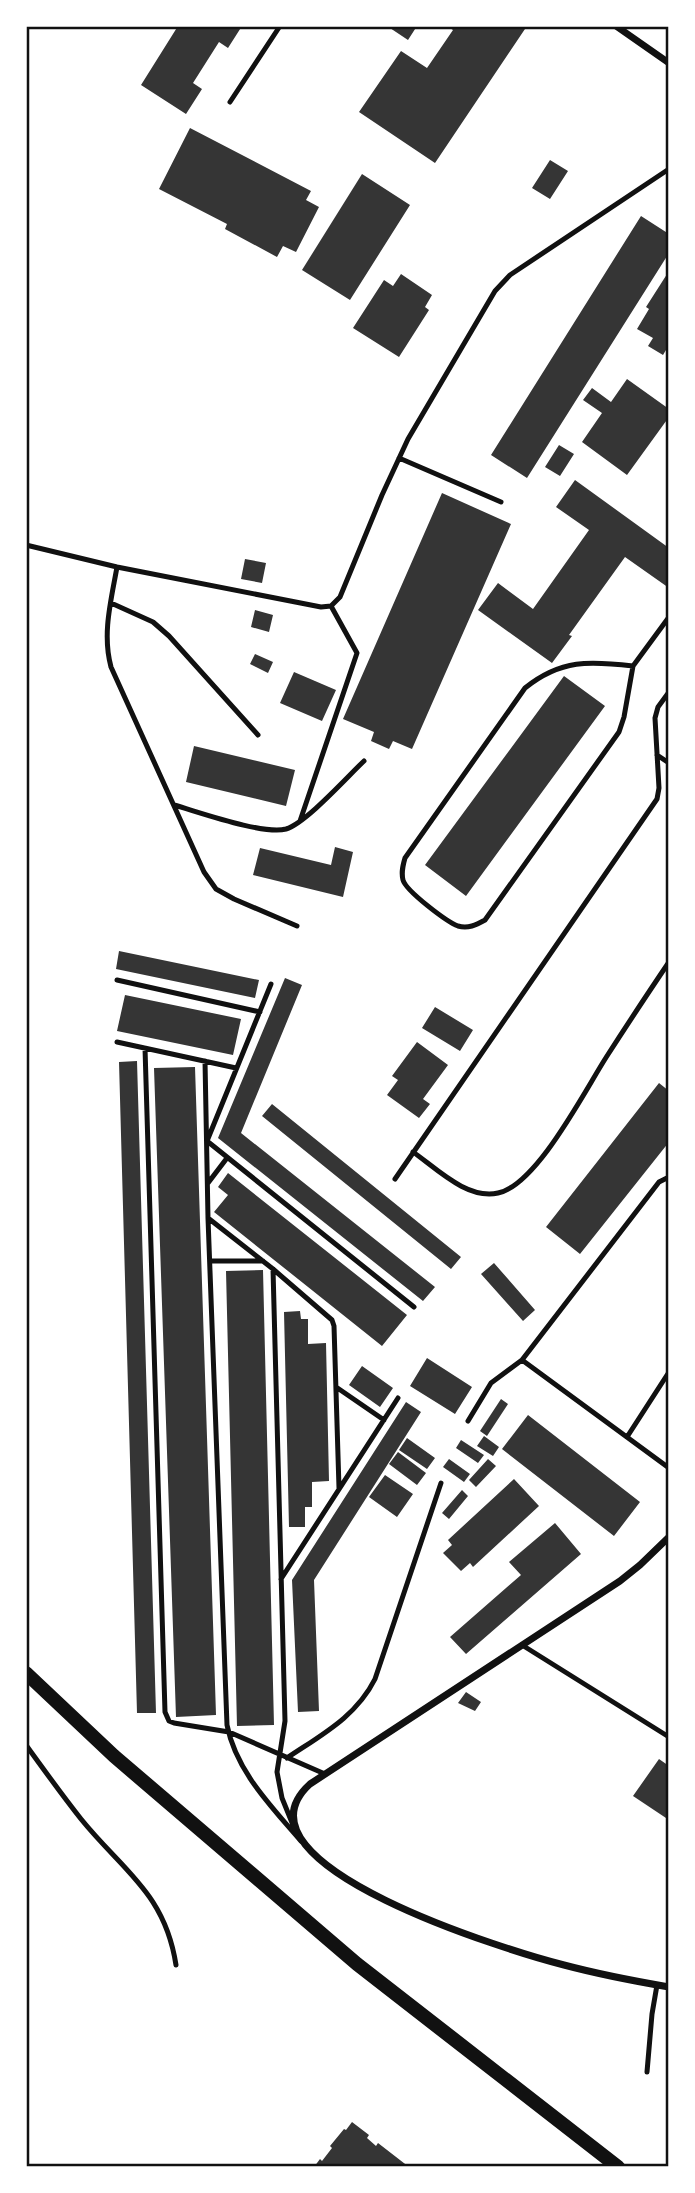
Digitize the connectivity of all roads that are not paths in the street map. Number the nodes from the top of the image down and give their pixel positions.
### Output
1 (280, 26) edge
2 (616, 26) edge
3 (669, 63) edge
4 (230, 102) dead end
5 (669, 169) edge
6 (399, 458) junction
7 (501, 502) dead end
8 (26, 545) edge
9 (117, 567) junction
10 (111, 603) junction
11 (331, 606) junction
12 (669, 617) edge
13 (633, 666) junction
14 (669, 692) edge
15 (258, 735) dead end
16 (657, 754) junction
17 (364, 761) dead end
18 (669, 763) edge
19 (174, 805) junction
20 (300, 821) junction
21 (298, 926) dead end
22 (669, 962) edge
23 (117, 980) dead end
24 (271, 984) dead end
25 (260, 1012) junction
26 (117, 1042) dead end
27 (145, 1048) junction
28 (205, 1061) junction
29 (236, 1068) junction
30 (207, 1141) junction
31 (413, 1152) junction
32 (228, 1158) junction
33 (669, 1177) edge
34 (395, 1179) dead end
35 (208, 1183) junction
36 (208, 1218) junction
37 (210, 1261) junction
38 (263, 1261) junction
39 (274, 1269) junction
40 (414, 1307) dead end
41 (522, 1360) junction
42 (669, 1372) edge
43 (336, 1387) junction
44 (398, 1398) dead end
45 (384, 1420) junction
46 (468, 1421) dead end
47 (627, 1437) junction
48 (669, 1468) edge
49 (441, 1483) dead end
50 (339, 1488) junction
51 (669, 1537) edge
52 (281, 1579) junction
53 (522, 1645) junction
54 (26, 1673) edge
55 (229, 1732) junction
56 (669, 1737) edge
57 (26, 1745) edge
58 (279, 1754) junction
59 (287, 1758) junction
60 (325, 1774) junction
61 (295, 1829) junction
62 (301, 1841) junction
63 (176, 1965) dead end
64 (657, 1985) junction
65 (669, 1987) edge
66 (647, 2072) dead end
67 (618, 2167) edge

1 - 4 lane
2 - 3 street
5 - 6 lane
6 - 7 lane
6 - 11 lane
8 - 9 lane
9 - 10 lane
9 - 11 lane
10 - 15 lane
10 - 19 lane
11 - 20 lane
12 - 13 lane
13 - 13 lane
14 - 16 lane
16 - 18 lane
16 - 31 lane
17 - 20 lane
19 - 20 lane
19 - 21 lane
22 - 31 lane
23 - 25 lane
24 - 25 lane
25 - 29 lane
26 - 27 lane
27 - 28 lane
27 - 55 lane
28 - 29 lane
28 - 30 lane
29 - 30 lane
30 - 32 lane
30 - 35 lane
31 - 34 lane
32 - 35 lane
32 - 40 lane
33 - 41 lane
35 - 36 lane
36 - 37 lane
36 - 38 lane
37 - 38 lane
37 - 55 lane
38 - 39 lane
39 - 43 lane
39 - 52 lane
41 - 46 lane
41 - 47 lane
42 - 47 lane
43 - 45 lane
43 - 50 lane
44 - 45 lane
45 - 50 lane
47 - 48 lane
49 - 59 lane
50 - 52 lane
51 - 53 street
52 - 58 lane
53 - 56 lane
53 - 60 street
54 - 67 main road
55 - 58 lane
55 - 62 lane
57 - 63 lane
58 - 59 lane
58 - 61 lane
59 - 60 lane
60 - 61 street
61 - 62 street
62 - 64 street
64 - 65 street
64 - 66 lane

